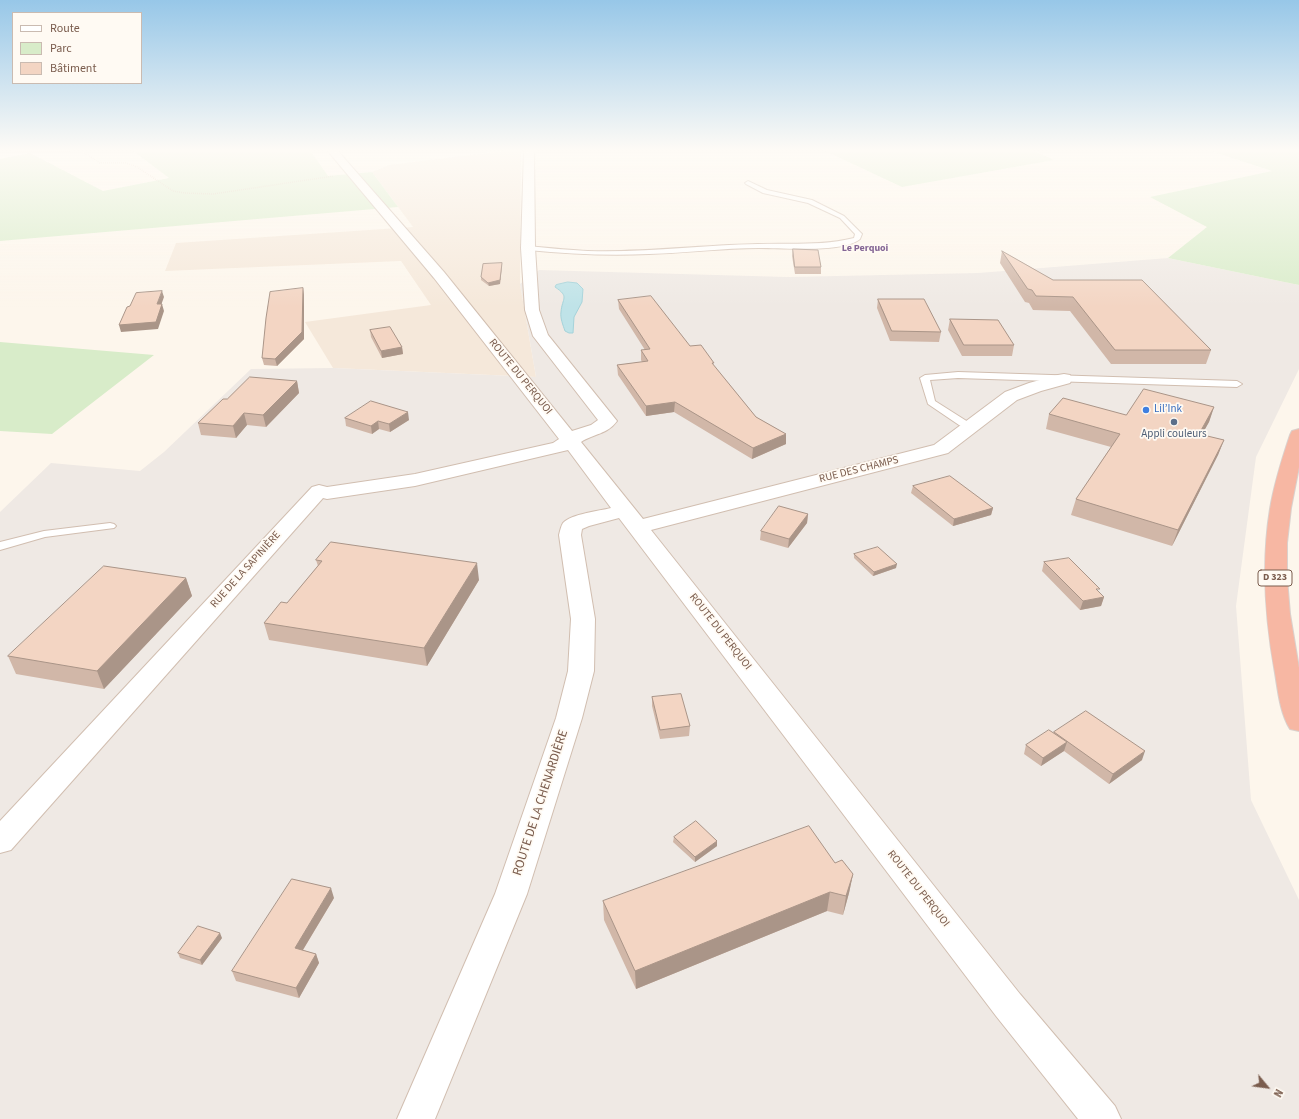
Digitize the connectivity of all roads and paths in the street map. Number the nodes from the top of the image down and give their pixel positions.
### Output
1 (376, 202) edge
2 (529, 202) edge
3 (810, 202) edge
4 (528, 248) junction
5 (1064, 379) junction
6 (1237, 384) dead end
7 (971, 426) junction
8 (1299, 435) edge
9 (570, 439) junction
10 (632, 519) junction
11 (110, 526) dead end
12 (0, 546) edge
13 (1299, 722) edge
14 (0, 841) edge
15 (416, 1119) edge
16 (1102, 1119) edge

1 - 9 street, ROUTE DU PERQUOI
2 - 4 street
3 - 4 lane
4 - 9 street, RUE DE LA SAPINIÈRE
5 - 6 lane
5 - 7 street, RUE DES CHAMPS
5 - 7 lane
7 - 10 street, RUE DES CHAMPS
8 - 13 highway, D 323
9 - 10 street, ROUTE DU PERQUOI
9 - 14 street, RUE DE LA SAPINIÈRE
10 - 15 street, ROUTE DE LA CHENARDIÈRE
10 - 16 street, ROUTE DU PERQUOI
11 - 12 lane

